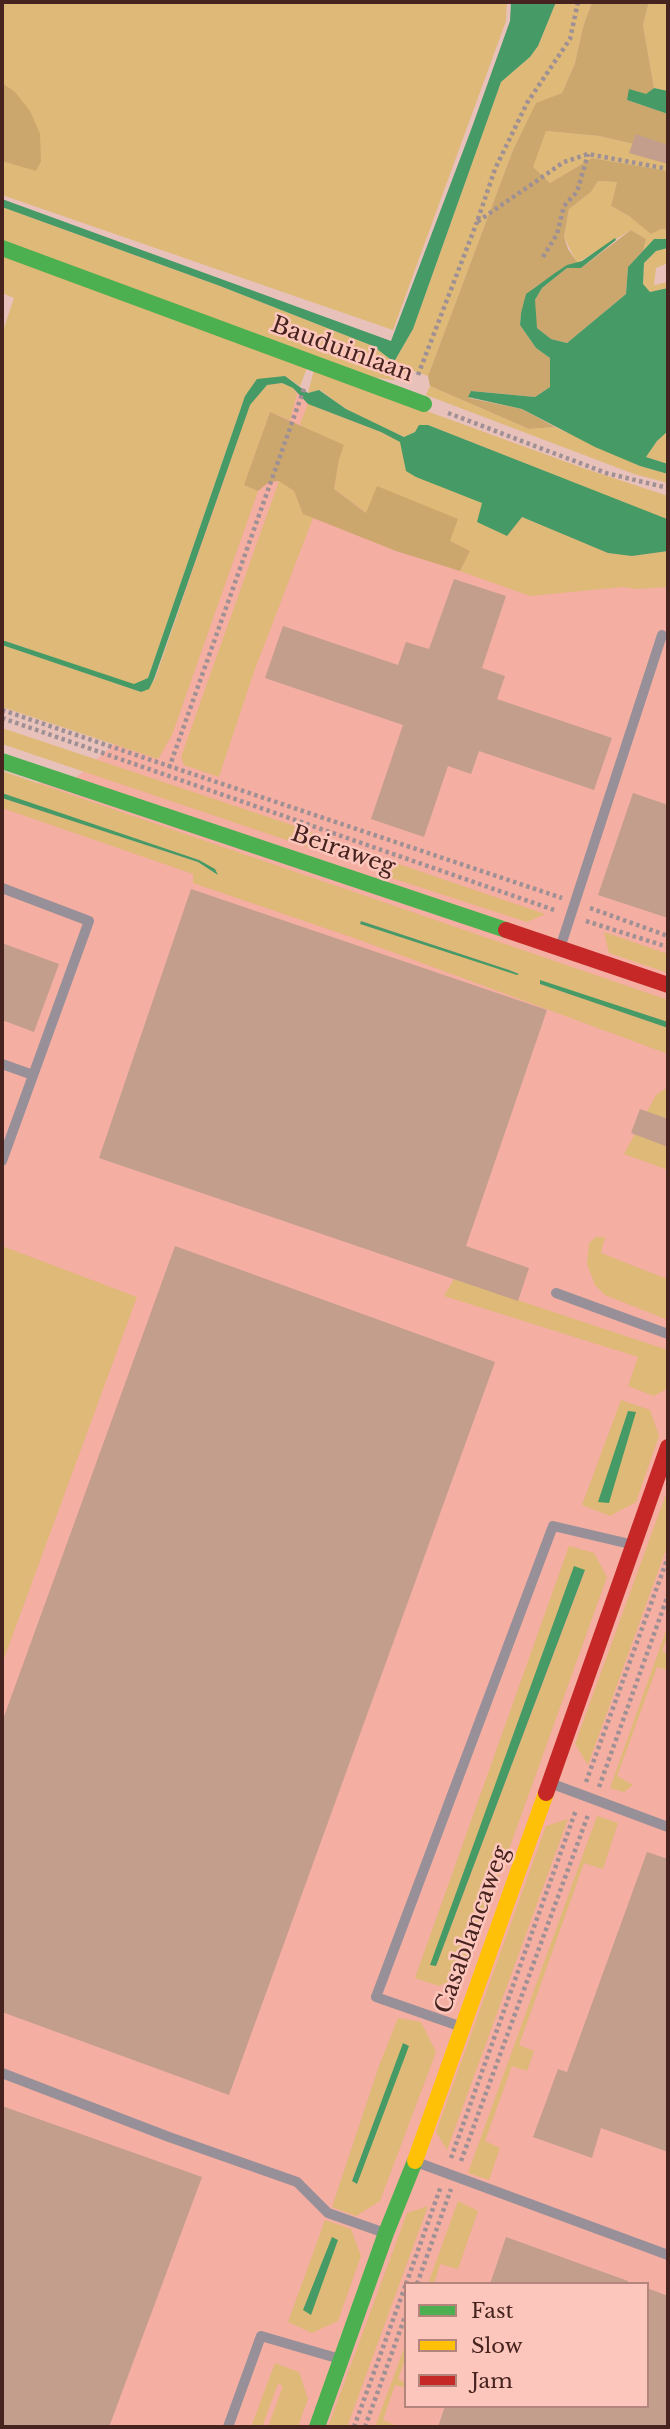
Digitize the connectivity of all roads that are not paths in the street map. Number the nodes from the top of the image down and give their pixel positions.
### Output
1 (2, 248) edge
2 (424, 404) road end
3 (662, 635) dead end
4 (2, 761) edge
5 (2, 888) edge
6 (560, 949) junction
7 (668, 985) edge
8 (2, 1063) edge
9 (33, 1075) junction
10 (2, 1161) edge
11 (556, 1293) dead end
12 (668, 1334) edge
13 (668, 1447) edge
14 (634, 1545) junction
15 (549, 1783) junction
16 (668, 1827) edge
17 (463, 2027) junction
18 (2, 2073) edge
19 (415, 2162) junction
20 (386, 2233) junction
21 (668, 2255) edge
22 (341, 2360) junction
23 (228, 2427) edge
24 (317, 2427) edge

1 - 2 street, Bauduinlaan
3 - 6 lane
4 - 6 street, Beiraweg
5 - 9 lane
6 - 7 street, Beiraweg
8 - 9 lane
9 - 10 lane
11 - 12 lane
13 - 14 street, Casablancaweg
14 - 15 street, Casablancaweg
14 - 17 lane
15 - 16 lane
15 - 17 street, Casablancaweg
17 - 19 street, Casablancaweg
18 - 20 lane
19 - 20 street, Casablancaweg
19 - 21 lane
20 - 22 street, Casablancaweg
22 - 23 lane
22 - 24 street, Casablancaweg

